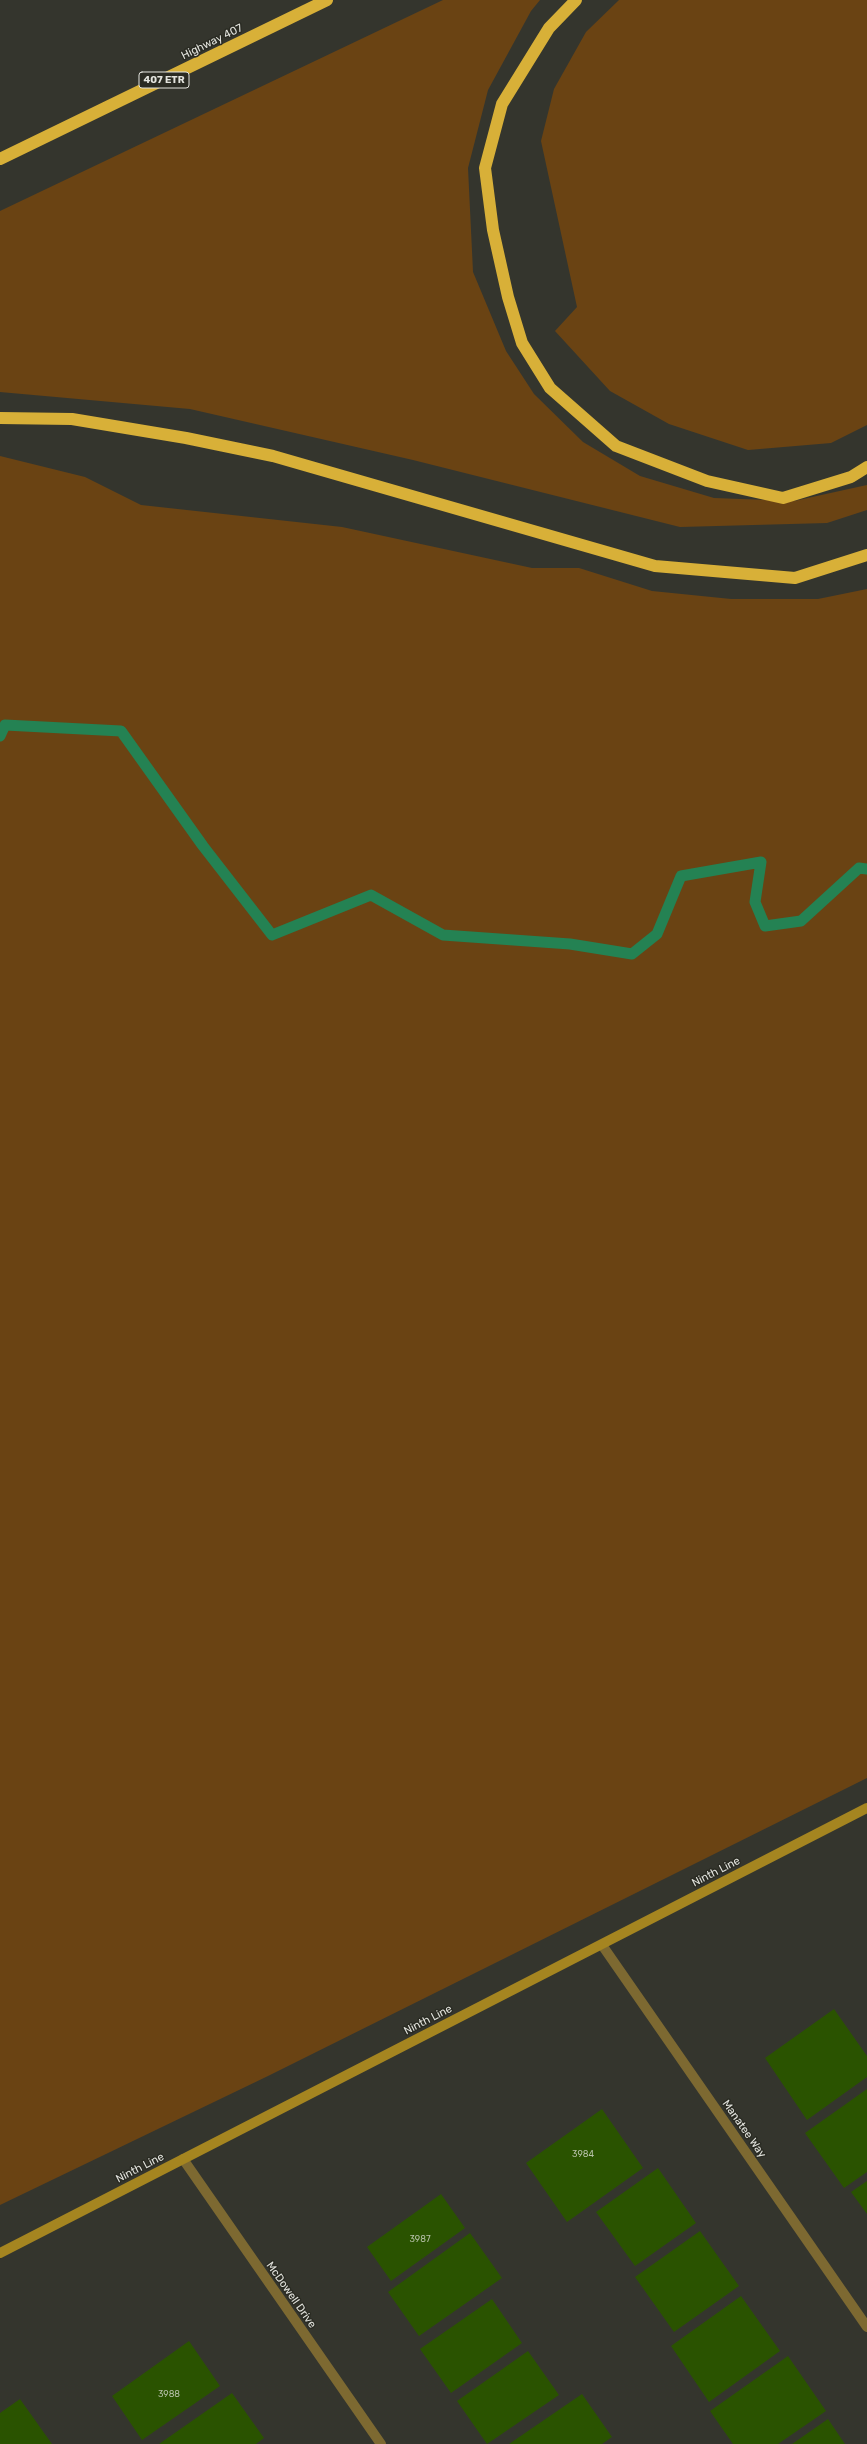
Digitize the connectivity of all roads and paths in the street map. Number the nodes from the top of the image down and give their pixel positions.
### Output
1 (327, 0) edge
2 (576, 0) edge
3 (0, 159) edge
4 (0, 418) edge
5 (867, 467) edge
6 (867, 555) edge
7 (867, 1808) edge
8 (602, 1945) junction
9 (183, 2159) junction
10 (0, 2253) edge
11 (867, 2327) edge
12 (381, 2444) edge

1 - 3 highway, Highway 407 / 407 ETR
2 - 5 highway
4 - 6 highway
7 - 8 main road, Ninth Line
8 - 9 main road, Ninth Line
8 - 11 street, Manatee Way
9 - 10 main road, Ninth Line
9 - 12 street, McDowell Drive

